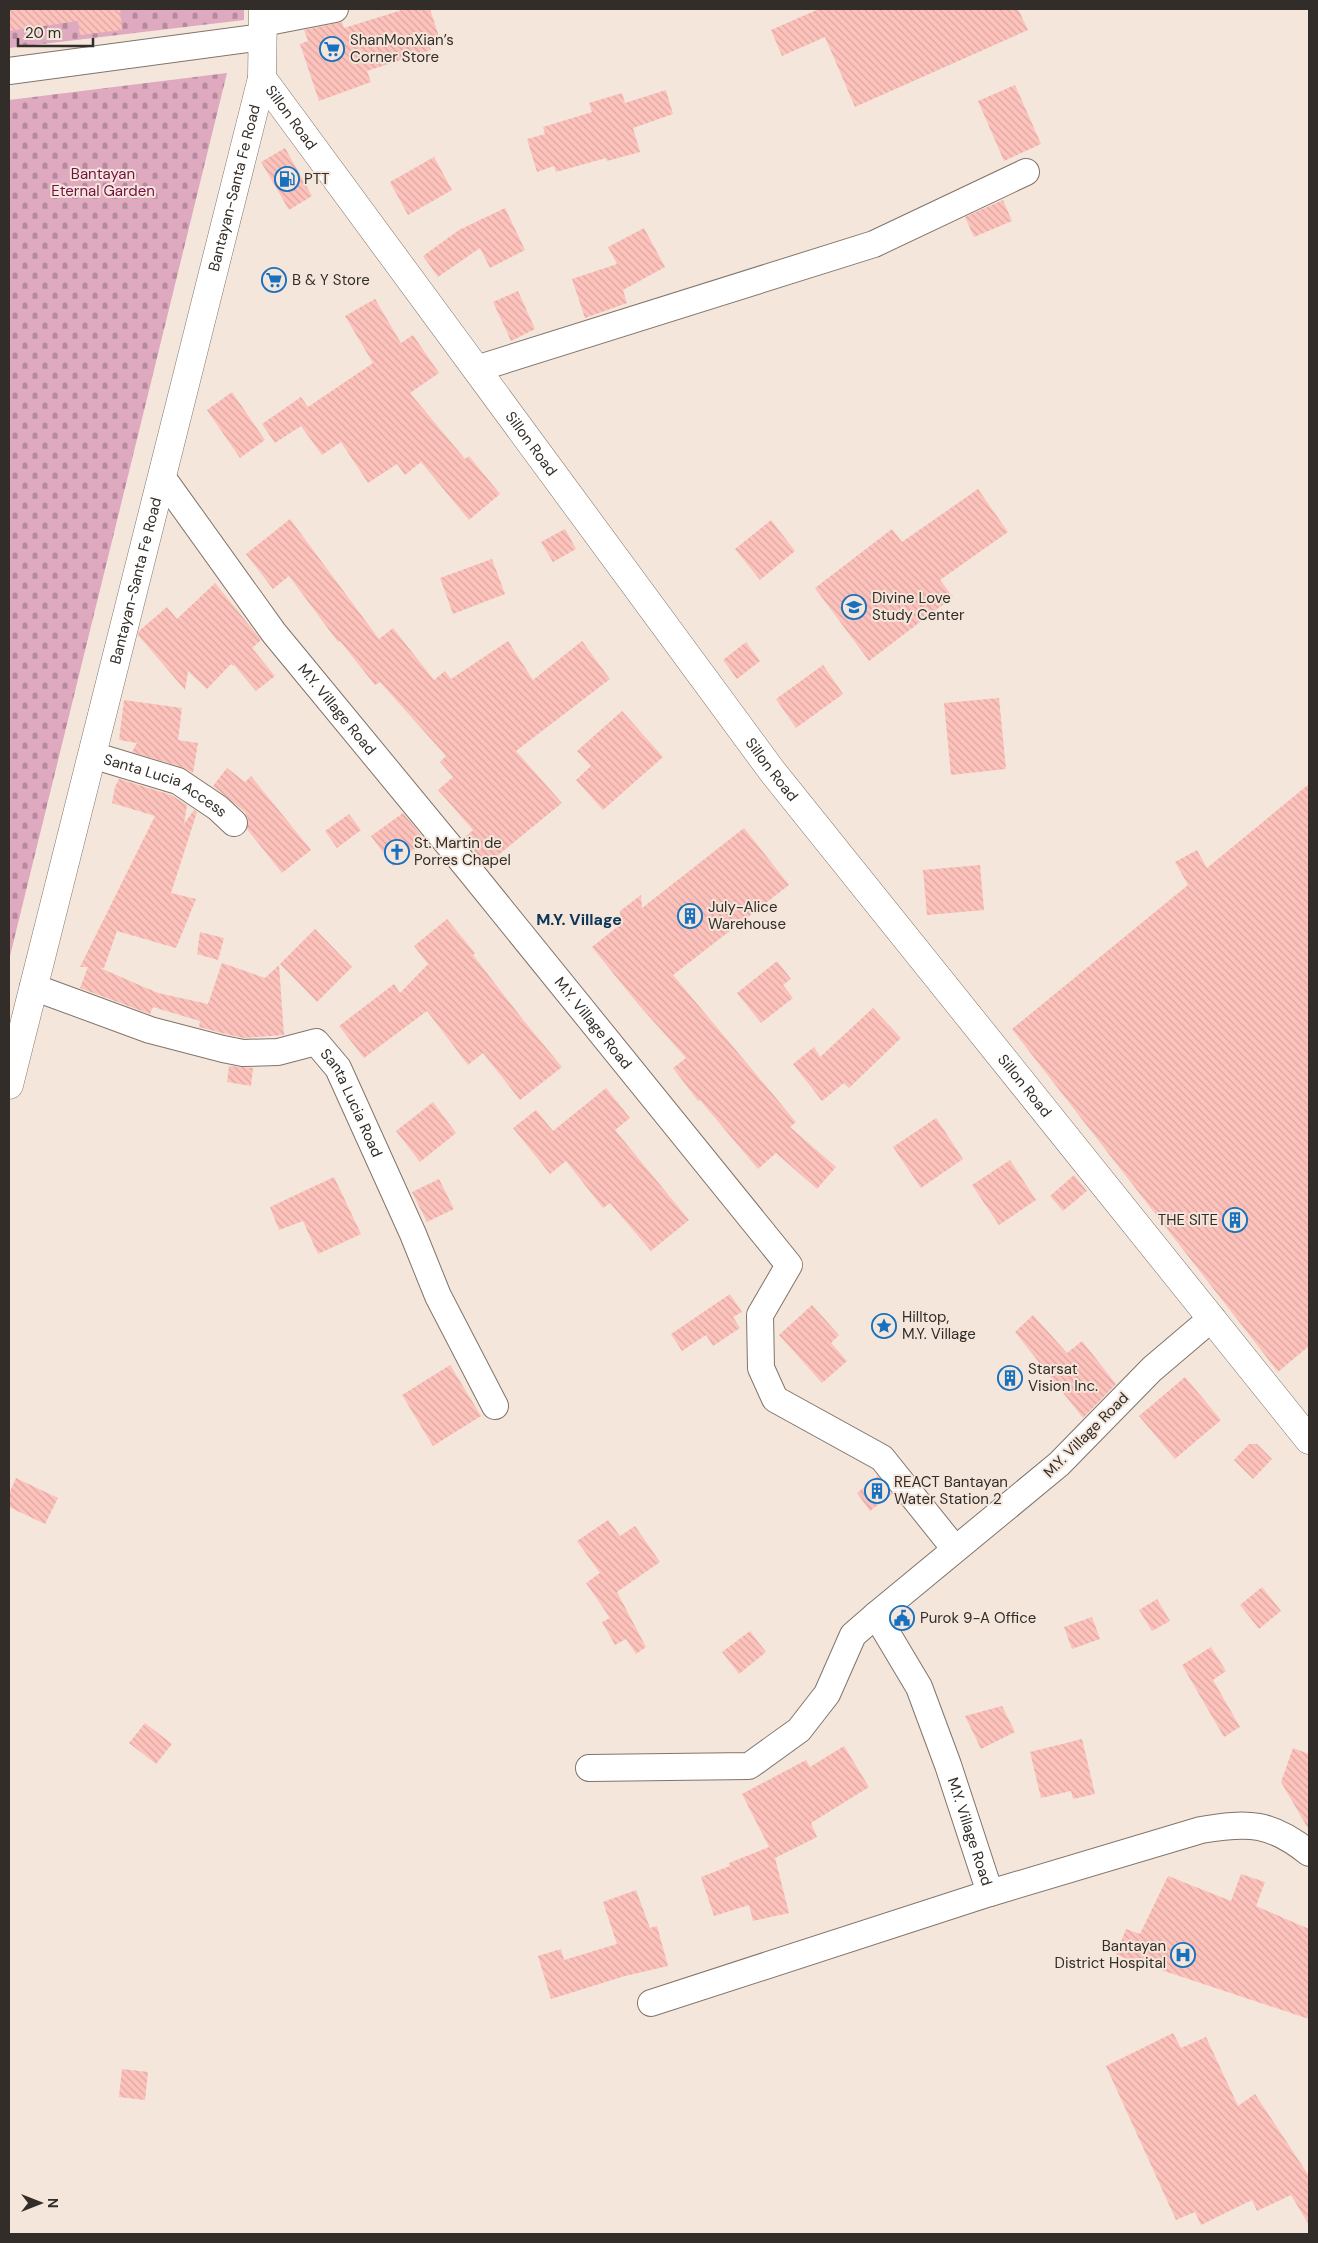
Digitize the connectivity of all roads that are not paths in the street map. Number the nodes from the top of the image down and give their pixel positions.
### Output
1 (335, 9) edge
2 (263, 23) edge
3 (9, 71) edge
4 (262, 78) junction
5 (1026, 172) dead end
6 (476, 369) junction
7 (162, 477) junction
8 (92, 755) junction
9 (234, 823) dead end
10 (33, 987) junction
11 (9, 1085) edge
12 (1212, 1318) junction
13 (495, 1406) dead end
14 (1309, 1440) edge
15 (955, 1548) junction
16 (876, 1615) junction
17 (588, 1768) dead end
18 (1309, 1853) edge
19 (990, 1893) junction
20 (650, 2003) dead end

1 - 2 street
2 - 3 street
2 - 4 main road, Bantayan-Santa Fe Road
4 - 6 main road, Sillon Road
4 - 7 main road, Bantayan-Santa Fe Road
5 - 6 street
6 - 12 main road, Sillon Road
7 - 8 main road, Bantayan-Santa Fe Road
7 - 15 street, M.Y. Village Road
8 - 9 street, Santa Lucia Access
8 - 10 main road, Bantayan-Santa Fe Road
10 - 11 main road, Bantayan-Santa Fe Road
10 - 13 street, Santa Lucia Road
12 - 14 main road, Sillon Road
12 - 15 street, M.Y. Village Road
15 - 16 street, M.Y. Village Road
16 - 17 street
16 - 19 street, M.Y. Village Road
18 - 19 street, M.Y. Village Road
19 - 20 street

